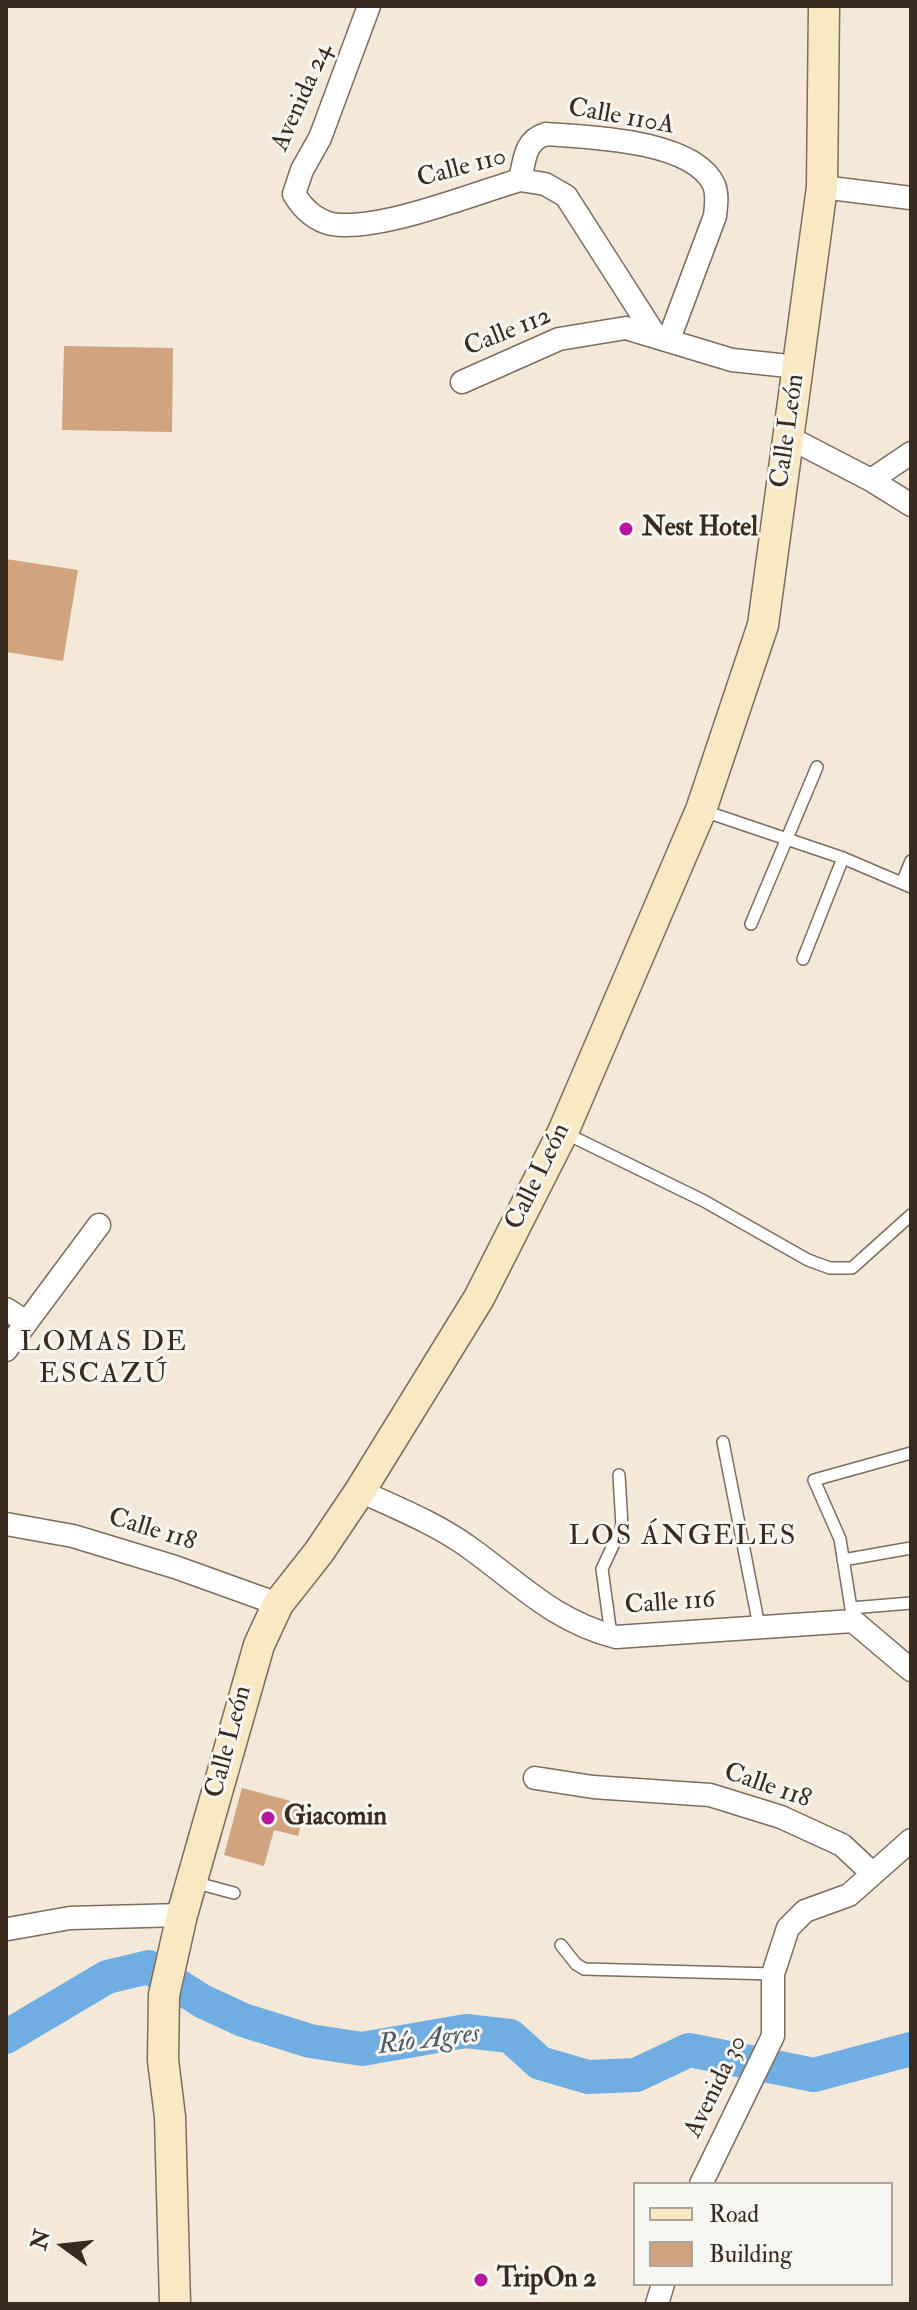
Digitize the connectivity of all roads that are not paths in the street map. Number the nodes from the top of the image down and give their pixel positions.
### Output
1 (369, 6) edge
2 (824, 6) edge
3 (520, 180) junction
4 (822, 187) junction
5 (911, 198) edge
6 (304, 211) joint
7 (662, 337) junction
8 (798, 367) junction
9 (462, 382) dead end
10 (790, 438) junction
11 (911, 453) edge
12 (871, 480) junction
13 (911, 505) edge
14 (817, 767) dead end
15 (701, 810) junction
16 (786, 840) junction
17 (843, 858) junction
18 (911, 861) edge
19 (906, 885) edge
20 (751, 924) dead end
21 (803, 959) dead end
22 (563, 1132) junction
23 (911, 1215) edge
24 (99, 1225) dead end
25 (6, 1309) edge
26 (26, 1322) junction
27 (6, 1350) edge
28 (723, 1442) dead end
29 (911, 1453) edge
30 (619, 1475) dead end
31 (360, 1491) junction
32 (6, 1524) edge
33 (911, 1548) edge
34 (843, 1560) junction
35 (911, 1603) edge
36 (278, 1604) junction
37 (852, 1615) junction
38 (759, 1626) junction
39 (611, 1636) junction
40 (911, 1670) edge
41 (535, 1778) dead end
42 (911, 1840) edge
43 (871, 1872) junction
44 (193, 1881) junction
45 (234, 1893) dead end
46 (182, 1915) junction
47 (8, 1929) dead end
48 (561, 1945) dead end
49 (773, 1974) junction
50 (702, 2182) edge
51 (175, 2304) edge

1 - 6 street, Avenida 24
2 - 4 main road, Calle León
3 - 6 street, Calle 110
3 - 7 street, Calle 110
3 - 7 street, Calle 110A
4 - 5 street
4 - 8 main road, Calle León
7 - 8 street
7 - 9 street, Calle 112
8 - 10 main road, Calle León
10 - 12 street
10 - 15 main road, Calle León
11 - 12 street
12 - 13 street
14 - 16 lane
15 - 16 lane
15 - 22 main road, Calle León
16 - 17 lane
16 - 20 lane
17 - 19 lane
17 - 21 lane
18 - 19 lane
22 - 23 lane
22 - 31 main road, Calle León
24 - 26 street
25 - 26 street
26 - 27 street
28 - 38 lane
29 - 34 lane
30 - 39 lane
31 - 36 main road, Calle León
31 - 39 street, Calle 116
32 - 36 street, Calle 118
33 - 34 lane
34 - 37 lane
35 - 37 lane
36 - 44 main road, Calle León
37 - 38 street, Calle 116
37 - 40 street
38 - 39 street, Calle 116
41 - 43 street, Calle 118
42 - 43 street, Avenida 30
43 - 49 street, Avenida 30
44 - 45 lane
44 - 46 main road, Calle León
46 - 47 street
46 - 51 main road, Calle León
48 - 49 lane
49 - 50 street, Avenida 30

